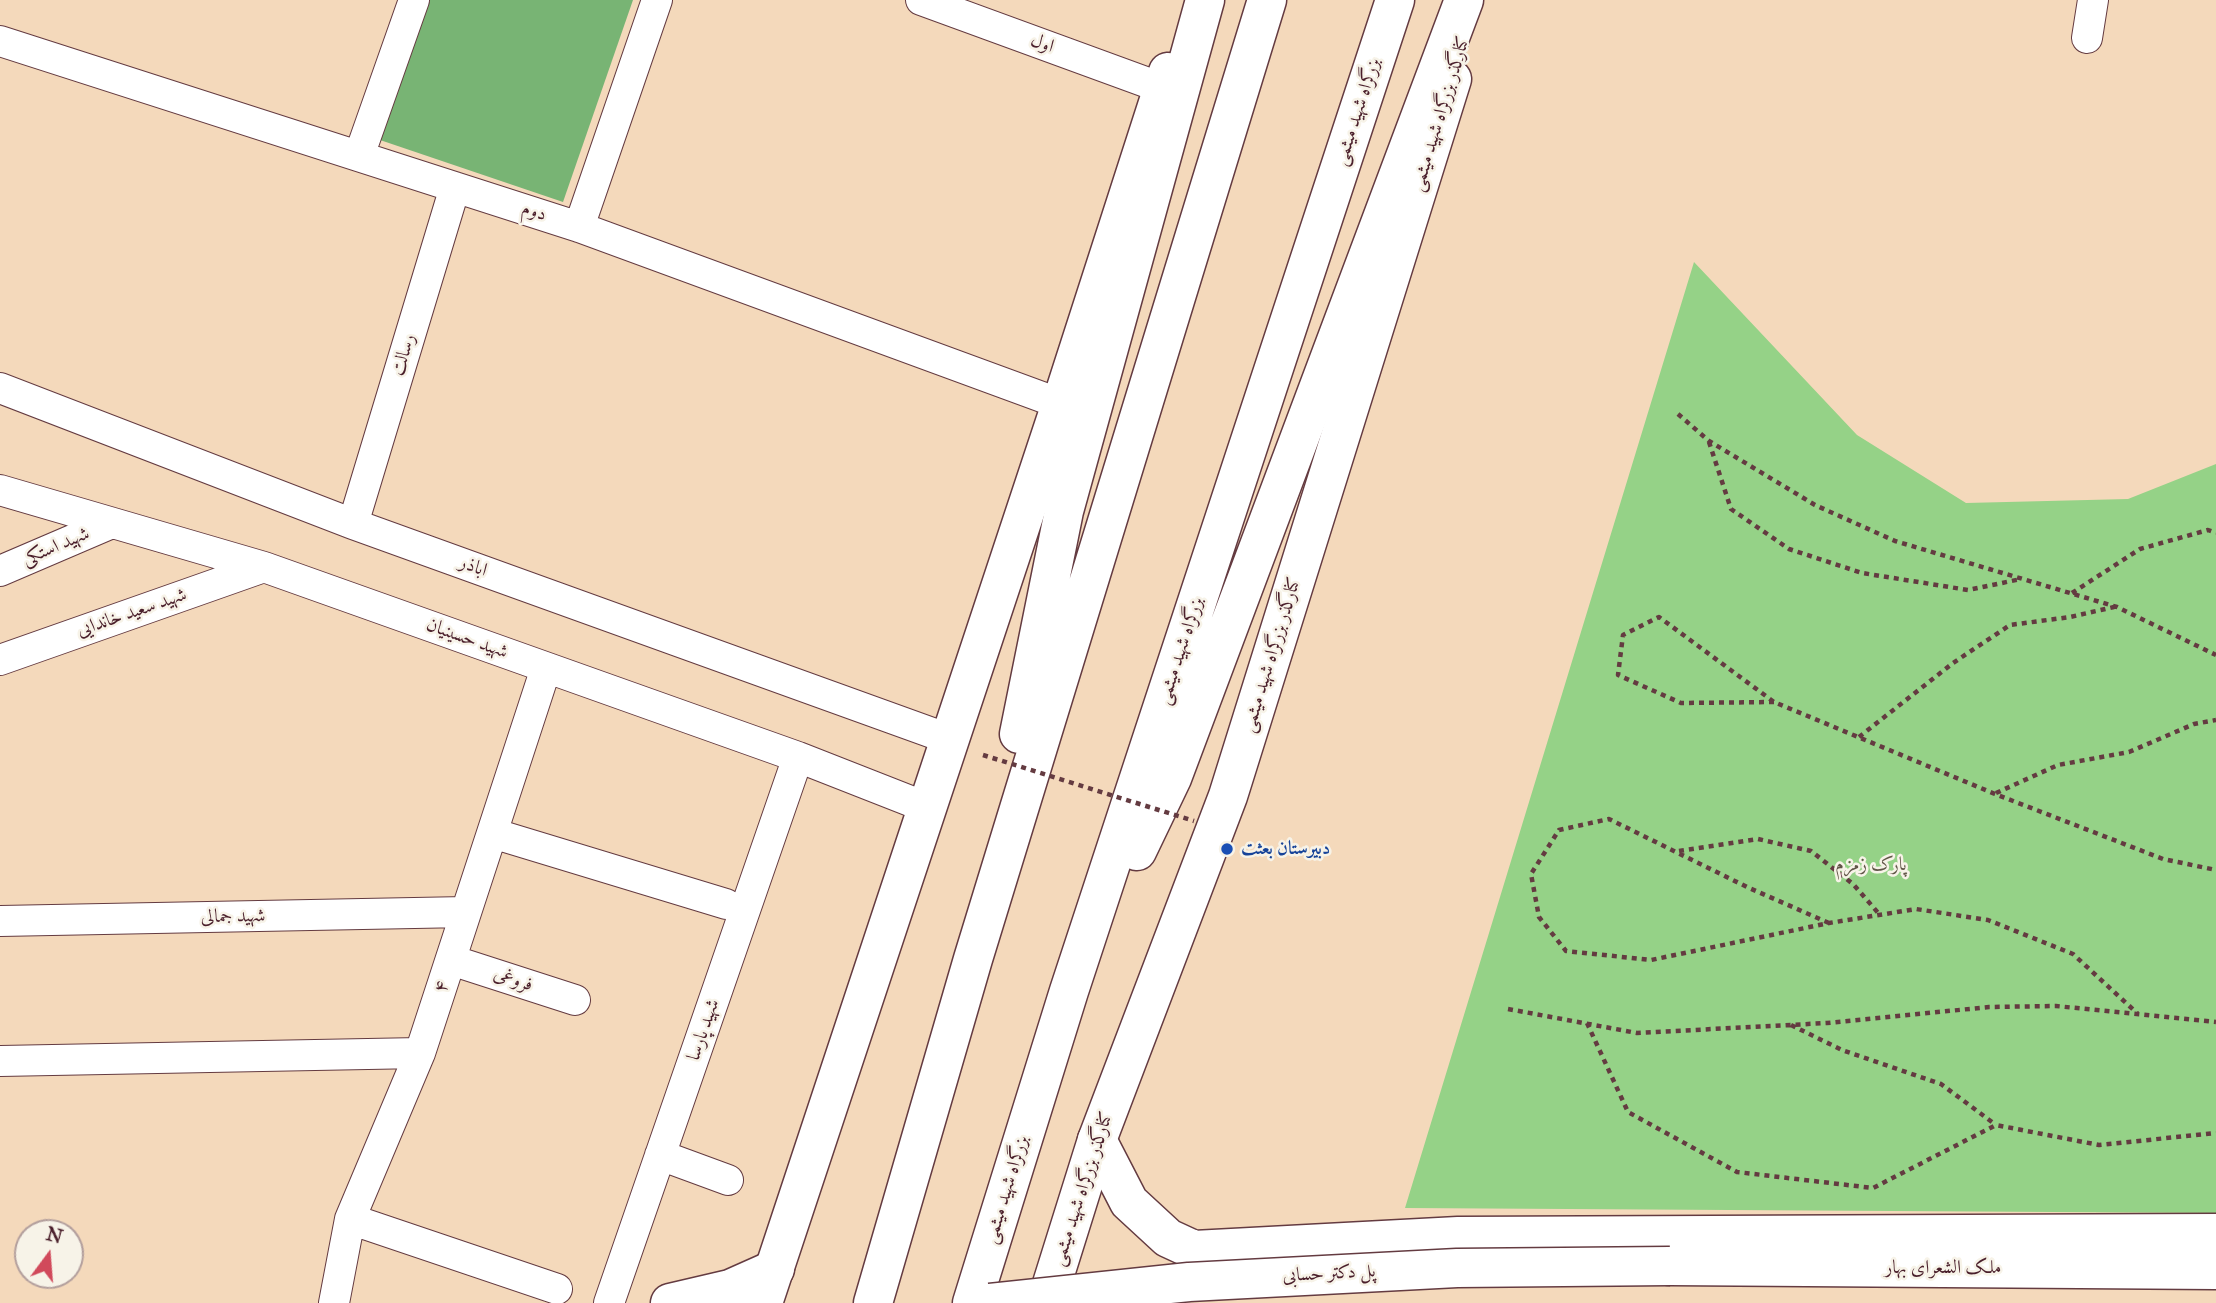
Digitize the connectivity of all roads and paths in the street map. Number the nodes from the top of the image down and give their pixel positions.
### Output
1 (414, 0) edge
2 (657, 0) edge
3 (921, 0) edge
4 (1192, 0) edge
5 (1205, 0) edge
6 (1267, 0) edge
7 (1395, 0) edge
8 (1464, 0) edge
9 (1476, 0) edge
10 (2094, 0) edge
11 (2087, 38) dead end
12 (0, 41) edge
13 (1162, 88) junction
14 (359, 156) junction
15 (455, 187) junction
16 (579, 226) junction
17 (0, 388) edge
18 (1060, 404) junction
19 (1678, 414) dead end
20 (1709, 441) junction
21 (0, 490) edge
22 (112, 523) junction
23 (353, 524) junction
24 (2216, 533) edge
25 (264, 567) junction
26 (0, 571) edge
27 (2024, 578) junction
28 (2071, 593) junction
29 (2116, 607) junction
30 (2216, 655) edge
31 (0, 660) edge
32 (546, 667) junction
33 (1774, 702) junction
34 (2216, 720) edge
35 (1859, 737) junction
36 (949, 739) junction
37 (984, 755) dead end
38 (798, 757) junction
39 (1996, 793) junction
40 (928, 808) junction
41 (1194, 821) dead end
42 (492, 833) junction
43 (1677, 851) junction
44 (2216, 870) edge
45 (726, 904) dead end
46 (466, 912) junction
47 (1881, 915) junction
48 (0, 921) edge
49 (1829, 923) junction
50 (973, 959) junction
51 (451, 960) junction
52 (1069, 991) junction
53 (575, 1000) dead end
54 (1508, 1009) dead end
55 (2138, 1014) junction
56 (2216, 1022) edge
57 (1587, 1023) junction
58 (1790, 1025) junction
59 (420, 1053) junction
60 (0, 1061) edge
61 (1996, 1125) junction
62 (2216, 1133) edge
63 (1097, 1140) junction
64 (660, 1156) junction
65 (728, 1180) dead end
66 (349, 1219) junction
67 (2216, 1233) edge
68 (1195, 1250) junction
69 (1670, 1266) joint
70 (2216, 1270) edge
71 (769, 1286) edge
72 (556, 1289) dead end
73 (334, 1303) edge
74 (609, 1303) edge
75 (670, 1303) edge
76 (873, 1303) edge
77 (972, 1303) edge
78 (990, 1303) edge
79 (1046, 1303) edge
80 (1165, 1303) edge

1 - 14 street
2 - 16 street
3 - 13 street, اول
4 - 13 main road
5 - 50 main road
6 - 50 main road
7 - 52 main road, بزرگراه شهید میثمی
8 - 52 main road
9 - 63 main road, کنارگذر بزرگراه شهید میثمی
10 - 11 street
12 - 14 street, دوم
13 - 18 main road
14 - 15 street, دوم
15 - 16 street, دوم
15 - 23 street, رسالت
16 - 18 street, دوم
17 - 23 street, اباذر
18 - 36 main road
19 - 20 path
20 - 27 path
20 - 27 path
21 - 22 street, شهید حسینیان
22 - 25 street, شهید حسینیان
22 - 26 street, شهید استکی
23 - 36 street, اباذر
24 - 28 path
25 - 31 street, شهید سعید خاندایی
25 - 32 street, شهید حسینیان
27 - 28 path
28 - 29 path
29 - 30 path
29 - 35 path
32 - 38 street, شهید حسینیان
32 - 42 street, ۴
33 - 33 path
33 - 35 path
34 - 39 path
35 - 39 path
36 - 40 main road
37 - 41 path, bridge
38 - 40 street, شهید حسینیان
38 - 64 street, شهید پارسا
39 - 44 path
40 - 71 main road
42 - 45 street
42 - 46 street, ۴
43 - 47 path
43 - 49 path
43 - 49 path
46 - 48 street, شهید جمالی
46 - 51 street, ۴
47 - 49 path
47 - 55 path
50 - 76 main road
51 - 53 street, فروغی
51 - 59 street, ۴
52 - 77 main road, بزرگراه شهید میثمی
54 - 57 path
55 - 56 path
55 - 58 path
57 - 58 path
57 - 61 path
58 - 61 path
59 - 60 street
59 - 66 street, ۴
61 - 62 path
63 - 68 main road
63 - 79 main road, کنارگذر بزرگراه شهید میثمی
64 - 65 street
64 - 74 street, شهید پارسا
66 - 72 street
66 - 73 street, ۴
67 - 68 main road
68 - 80 main road
69 - 70 main road, ملک الشعرای بهار
69 - 78 main road, پل دکتر حسابی, bridge
71 - 75 main road

